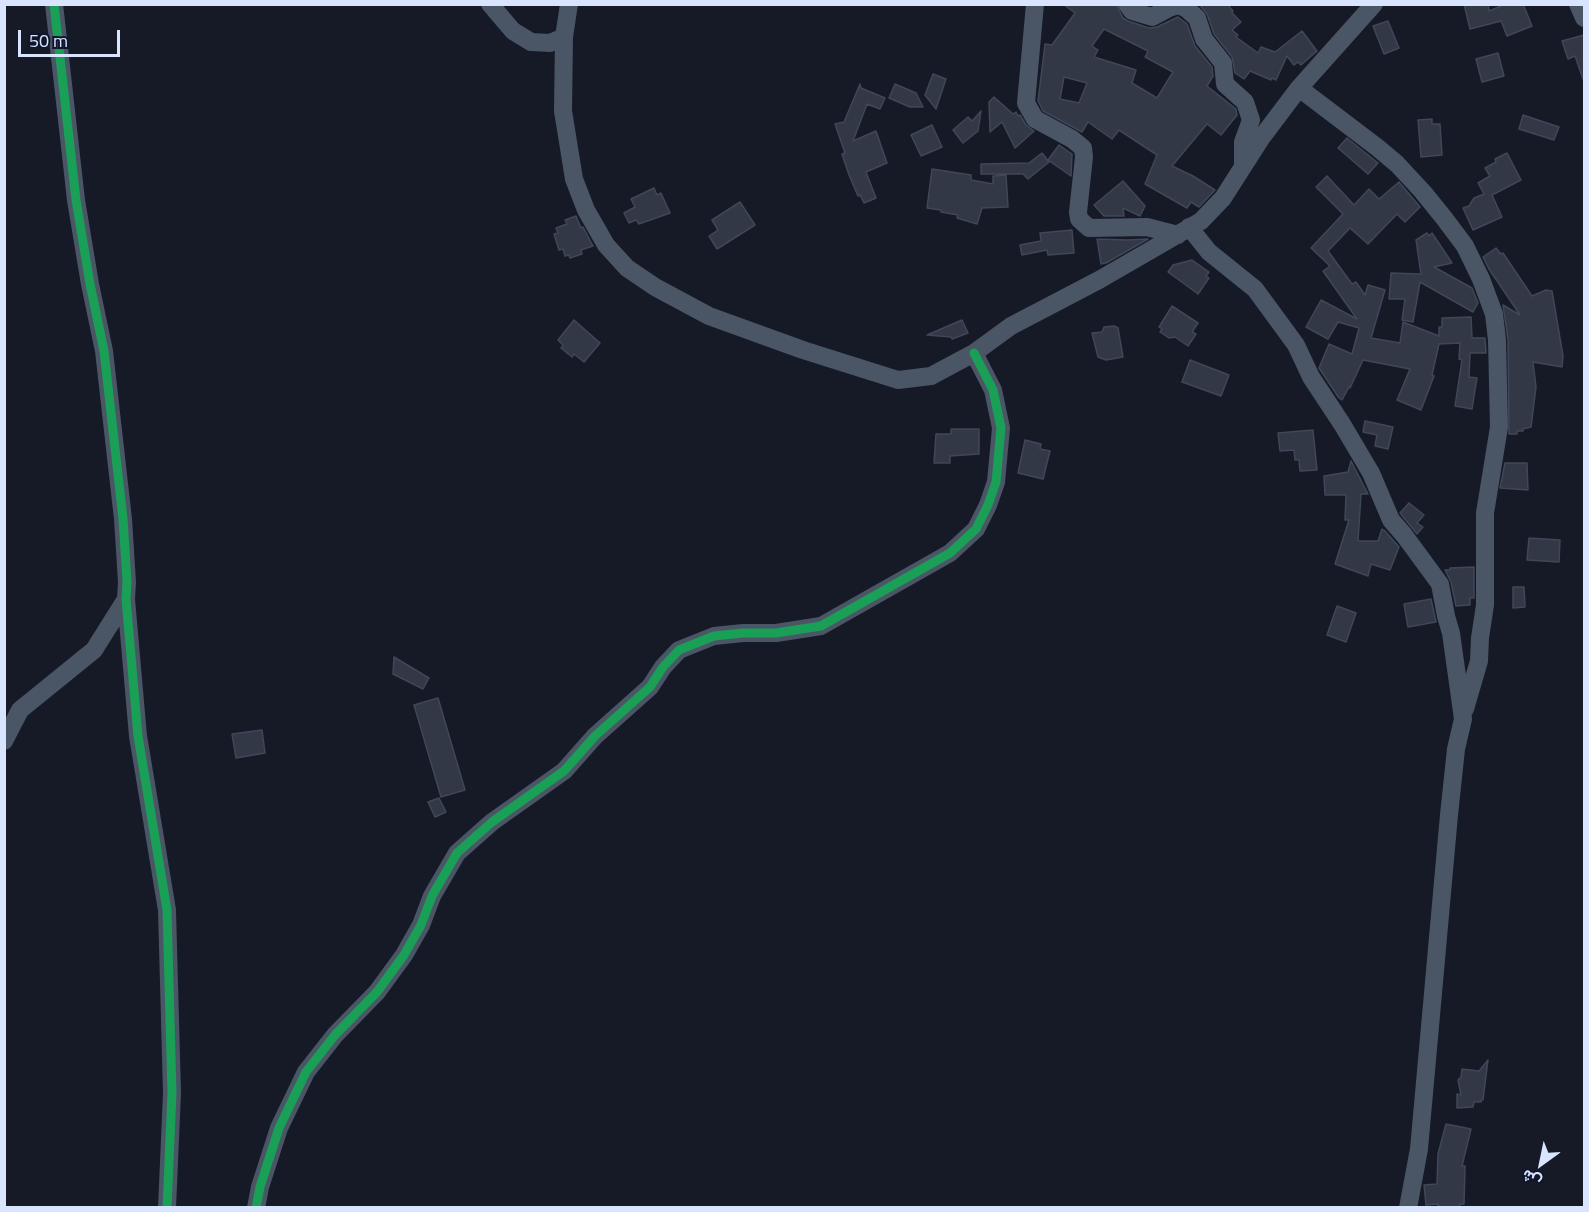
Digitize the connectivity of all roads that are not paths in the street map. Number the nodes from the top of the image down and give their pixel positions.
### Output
1 (54, 4) edge
2 (490, 4) edge
3 (569, 4) edge
4 (1035, 4) edge
5 (1127, 4) edge
6 (1374, 4) edge
7 (1578, 4) edge
8 (1584, 18) edge
9 (564, 37) junction
10 (1299, 88) junction
11 (1243, 166) junction
12 (1184, 231) junction
13 (974, 353) junction
14 (126, 599) junction
15 (1462, 719) junction
16 (4, 741) edge
17 (168, 1208) edge
18 (256, 1208) edge
19 (1408, 1208) edge

1 - 14 street
2 - 9 street
3 - 9 street
4 - 12 street
5 - 11 street
6 - 10 street
7 - 8 street
9 - 13 street
10 - 11 street
10 - 15 street
11 - 12 street
12 - 13 street
12 - 15 street
13 - 18 street
14 - 16 street
14 - 17 street
15 - 19 street

